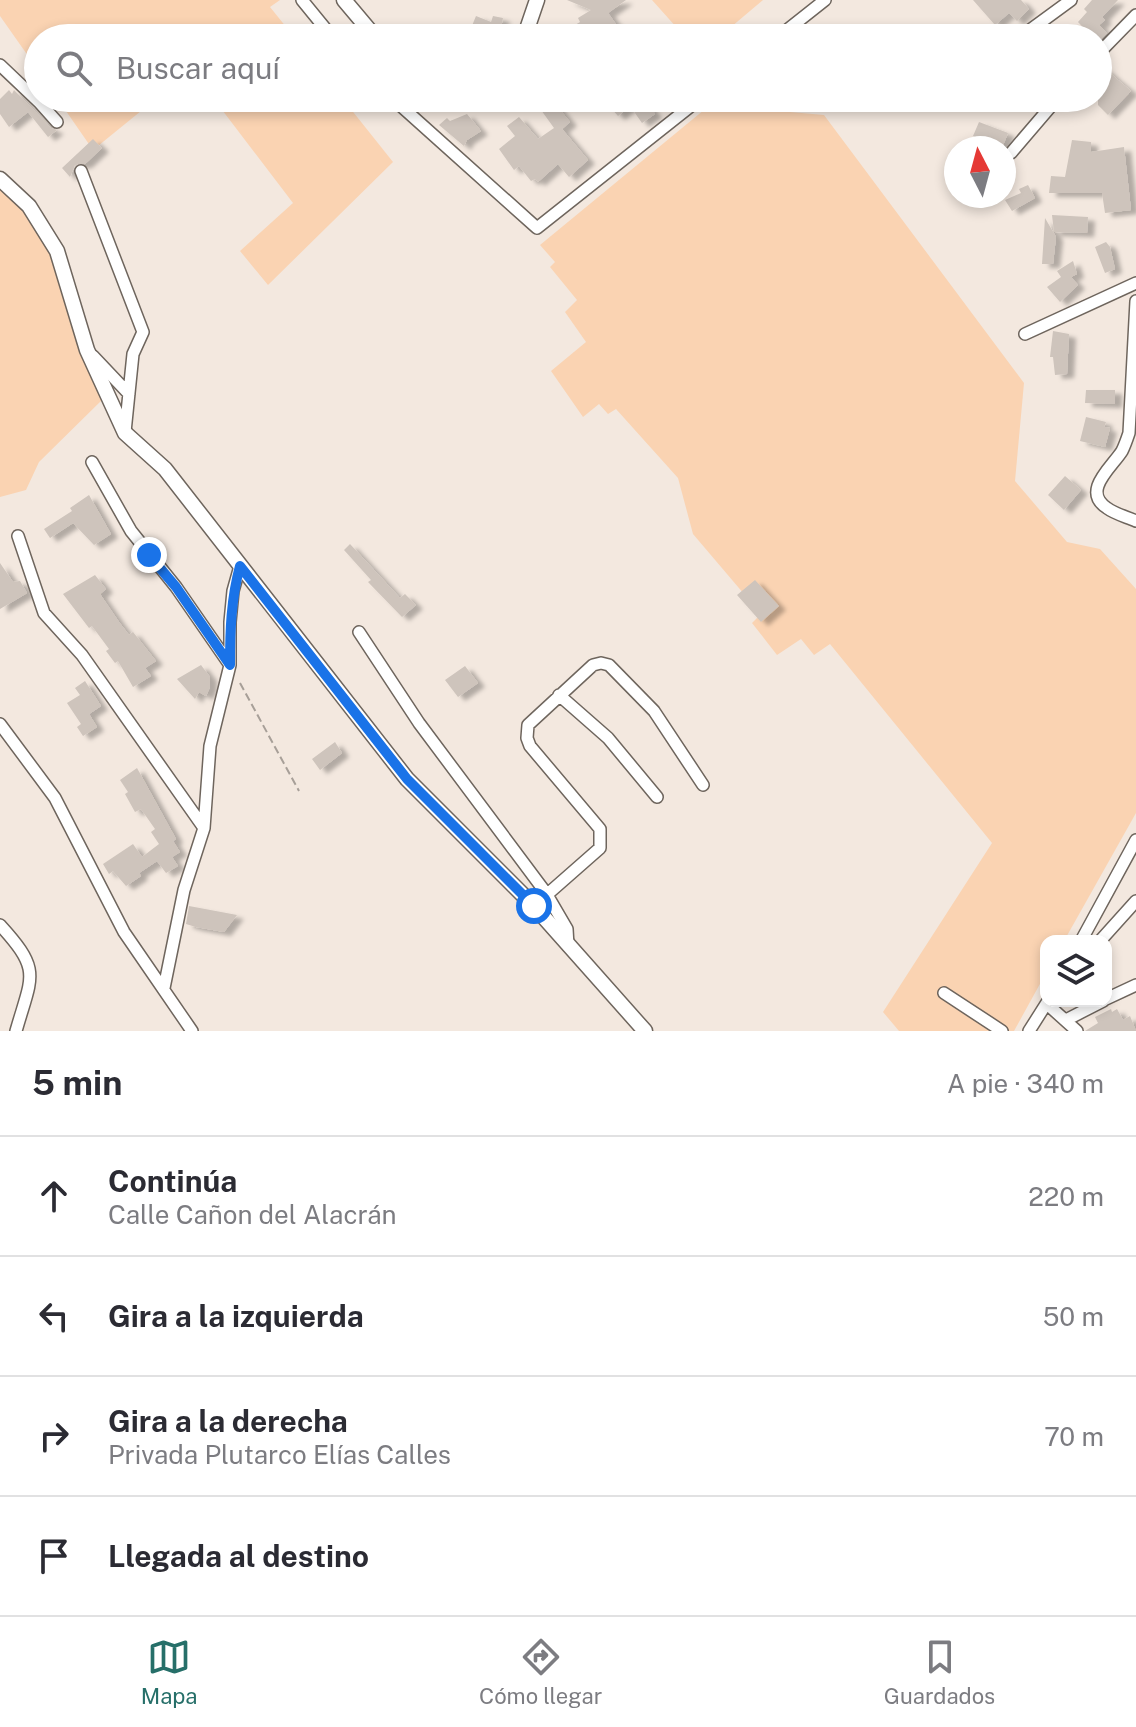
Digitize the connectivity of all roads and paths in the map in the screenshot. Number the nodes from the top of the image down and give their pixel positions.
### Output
1 (302, 0) edge
2 (344, 0) edge
3 (537, 0) edge
4 (825, 0) edge
5 (1071, 0) edge
6 (1136, 15) edge
7 (322, 24) edge
8 (364, 24) edge
9 (529, 24) edge
10 (795, 24) edge
11 (1038, 24) edge
12 (1112, 40) edge
13 (0, 65) edge
14 (24, 89) edge
15 (47, 112) edge
16 (408, 112) edge
17 (683, 112) edge
18 (1046, 112) edge
19 (57, 122) dead end
20 (1016, 147) edge
21 (81, 171) dead end
22 (0, 179) edge
23 (1136, 283) edge
24 (1136, 301) edge
25 (1025, 334) dead end
26 (87, 350) junction
27 (129, 394) junction
28 (125, 433) junction
29 (92, 462) dead end
30 (1136, 521) edge
31 (18, 536) dead end
32 (240, 566) junction
33 (359, 632) dead end
34 (230, 665) junction
35 (559, 695) junction
36 (0, 724) edge
37 (703, 785) dead end
38 (299, 791) dead end
39 (657, 797) dead end
40 (204, 828) junction
41 (1136, 840) edge
42 (546, 893) junction
43 (1136, 901) edge
44 (534, 906) junction
45 (0, 925) edge
46 (1084, 935) edge
47 (1105, 935) edge
48 (568, 946) junction
49 (1136, 985) edge
50 (164, 988) junction
51 (944, 993) dead end
52 (1112, 996) edge
53 (1045, 1007) edge
54 (1053, 1007) edge
55 (1091, 1007) edge
56 (1066, 1020) junction
57 (16, 1031) edge
58 (192, 1031) edge
59 (645, 1031) edge
60 (1002, 1031) edge
61 (1029, 1031) edge
62 (1077, 1031) edge

1 - 7 street
2 - 8 main road
3 - 9 main road
4 - 10 street
5 - 11 street
6 - 12 street
13 - 14 street
15 - 19 street
16 - 17 street
18 - 20 street
21 - 27 street
22 - 26 main road
23 - 25 street
24 - 30 street
26 - 27 street
26 - 28 main road
27 - 28 street
28 - 32 main road
29 - 34 street
31 - 40 street
32 - 34 street
32 - 44 main road
33 - 42 street
34 - 38 path
34 - 40 street
35 - 37 street
35 - 39 street
35 - 42 street
36 - 50 street
40 - 50 street
41 - 46 street
42 - 44 street
42 - 48 street
43 - 47 street
44 - 48 main road
45 - 57 street
48 - 59 main road
49 - 52 street
50 - 58 street
51 - 60 street
53 - 61 street
54 - 56 street
55 - 56 street
56 - 62 street

